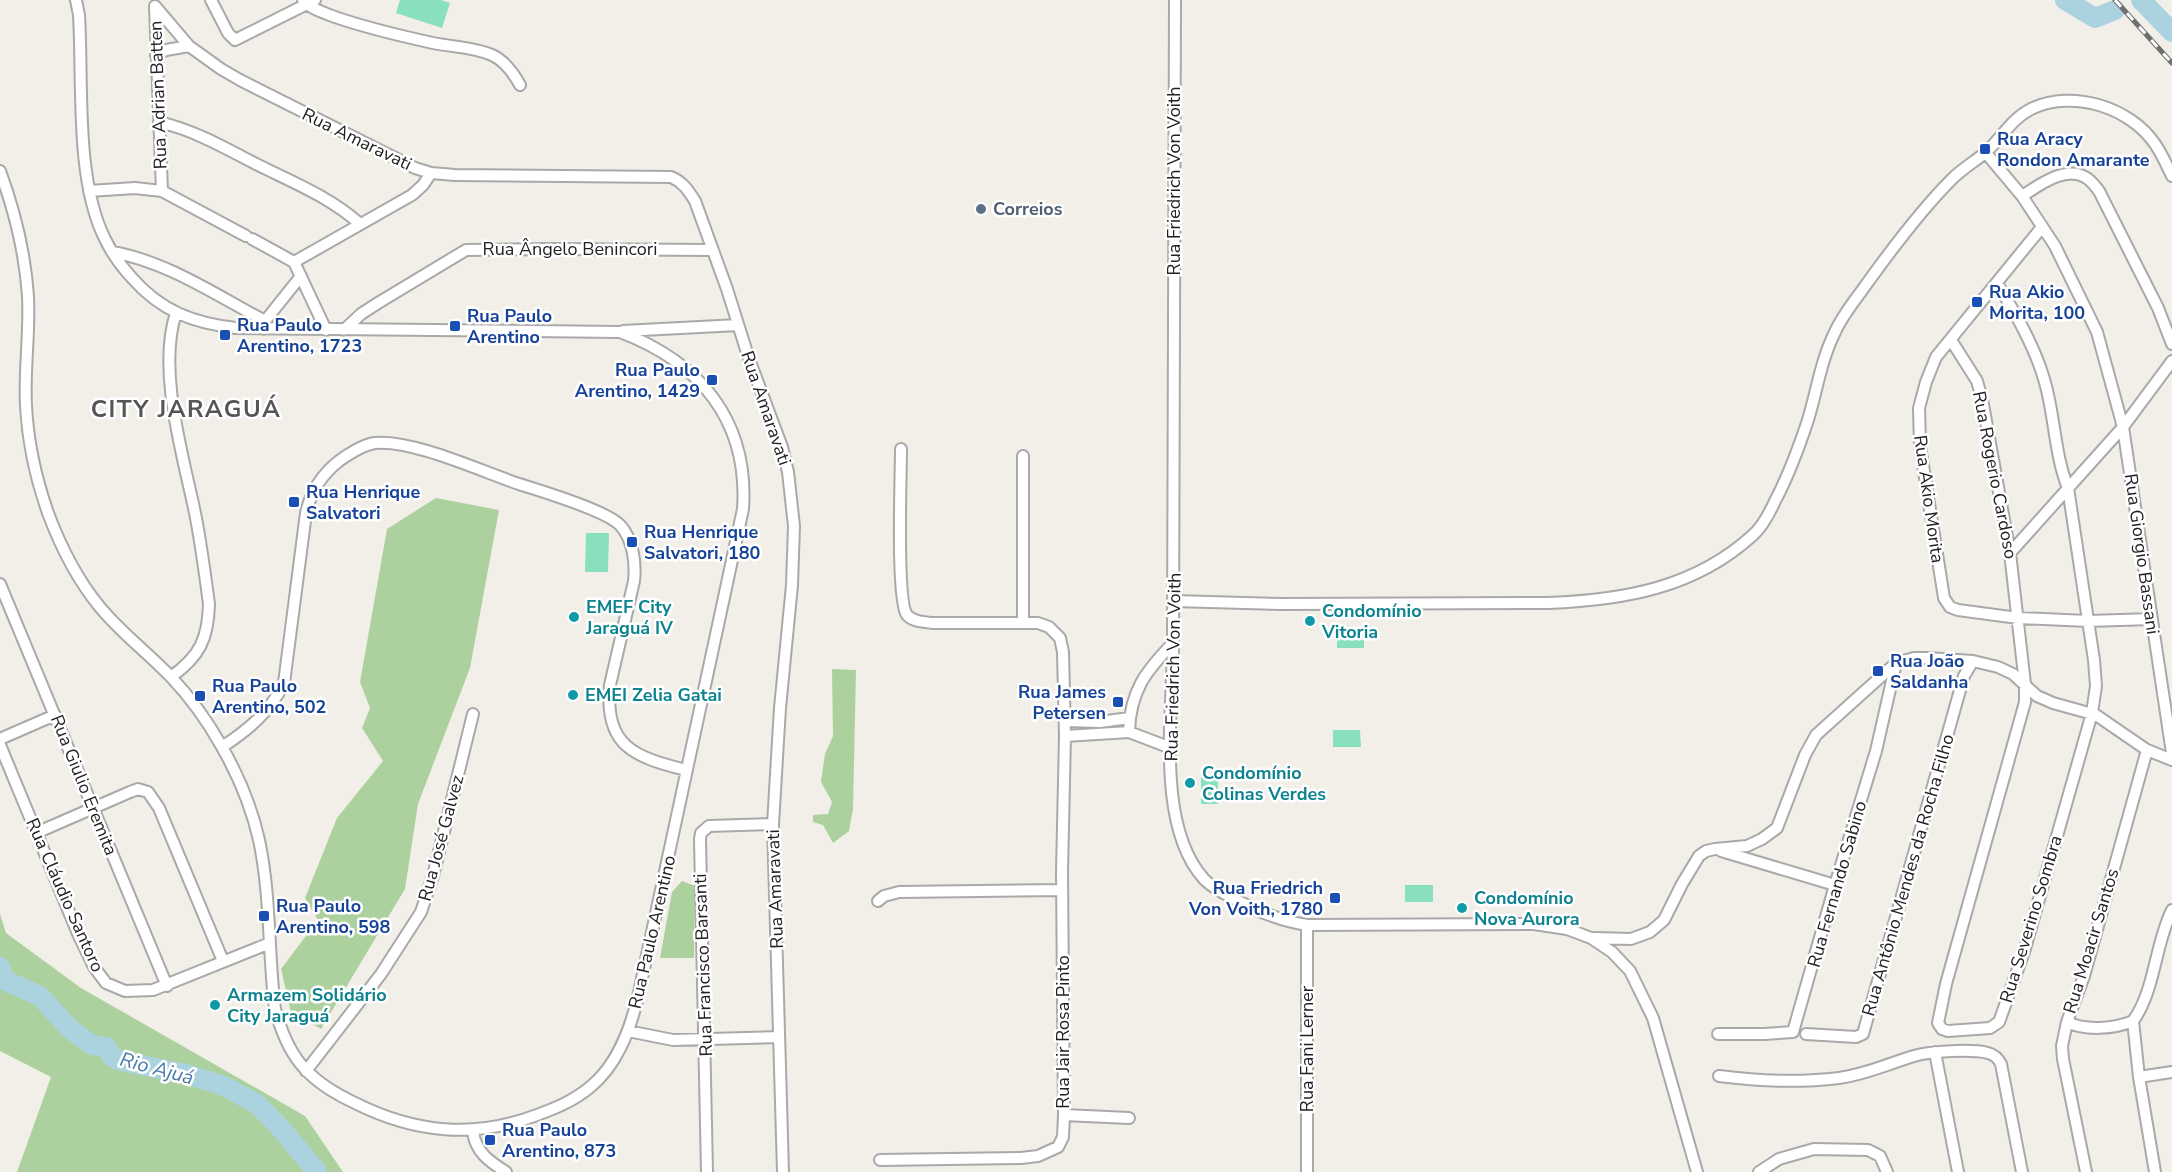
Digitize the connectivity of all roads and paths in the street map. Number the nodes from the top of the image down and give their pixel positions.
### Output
1 (76, 0) edge
2 (211, 0) edge
3 (1175, 0) edge
4 (308, 1) edge
5 (154, 3) edge
6 (189, 46) junction
7 (156, 55) junction
8 (520, 85) dead end
9 (159, 122) junction
10 (1986, 153) junction
11 (0, 171) edge
12 (431, 173) junction
13 (2172, 176) edge
14 (162, 190) junction
15 (89, 191) junction
16 (2022, 196) junction
17 (0, 204) edge
18 (13, 208) junction
19 (360, 224) junction
20 (2042, 226) junction
21 (713, 250) junction
22 (111, 252) junction
23 (294, 262) junction
24 (301, 276) junction
25 (1997, 283) junction
26 (176, 314) junction
27 (264, 325) junction
28 (738, 325) junction
29 (326, 330) junction
30 (344, 330) junction
31 (620, 332) junction
32 (1951, 340) junction
33 (2172, 344) edge
34 (2172, 361) edge
35 (2123, 426) junction
36 (901, 449) dead end
37 (1023, 456) dead end
38 (2068, 488) junction
39 (2010, 553) junction
40 (0, 584) edge
41 (1173, 601) junction
42 (2018, 618) junction
43 (2152, 619) junction
44 (2088, 621) junction
45 (1023, 622) junction
46 (1173, 643) junction
47 (1973, 661) junction
48 (1896, 663) junction
49 (171, 677) junction
50 (2025, 684) junction
51 (2092, 713) junction
52 (473, 714) dead end
53 (55, 715) junction
54 (1129, 718) junction
55 (1065, 721) junction
56 (1129, 732) junction
57 (1065, 736) junction
58 (0, 739) edge
59 (0, 745) edge
60 (222, 747) junction
61 (1170, 748) junction
62 (2147, 750) junction
63 (2172, 753) edge
64 (2172, 760) edge
65 (686, 770) junction
66 (94, 808) junction
67 (773, 824) junction
68 (36, 833) junction
69 (1715, 849) junction
70 (1835, 885) junction
71 (1062, 890) junction
72 (878, 901) dead end
73 (2172, 910) edge
74 (1307, 925) junction
75 (1592, 938) junction
76 (270, 943) junction
77 (223, 961) junction
78 (167, 986) junction
79 (2133, 1021) junction
80 (2067, 1022) junction
81 (628, 1031) junction
82 (1718, 1034) dead end
83 (1806, 1034) dead end
84 (778, 1037) junction
85 (704, 1040) junction
86 (1935, 1052) junction
87 (306, 1071) junction
88 (2172, 1072) edge
89 (1719, 1076) dead end
90 (2139, 1077) junction
91 (1064, 1115) junction
92 (1129, 1118) dead end
93 (473, 1131) junction
94 (880, 1160) dead end
95 (506, 1172) edge
96 (707, 1172) edge
97 (783, 1172) edge
98 (1307, 1172) edge
99 (1697, 1172) edge
100 (1759, 1172) edge
101 (1887, 1172) edge
102 (1958, 1172) edge
103 (2022, 1172) edge
104 (2086, 1172) edge
105 (2155, 1172) edge

1 - 15 street, Rua Paulo Arentino
2 - 4 street
3 - 41 street, Rua Friedrich Von Voith
4 - 8 street
5 - 6 street, Rua Amaravati
5 - 7 street, Rua Adrian Batten
6 - 7 street
6 - 12 street, Rua Amaravati
7 - 9 street, Rua Adrian Batten
9 - 14 street, Rua Adrian Batten
9 - 19 street
10 - 13 street
10 - 16 street
10 - 41 street
11 - 18 street, Rua Paulo Arentino
12 - 19 street
12 - 21 street, Rua Amaravati
14 - 15 street
14 - 23 street
15 - 22 street, Rua Paulo Arentino
16 - 20 street, Rua Giorgio Bassani
16 - 33 street
17 - 18 street
18 - 49 street, Rua Paulo Arentino
19 - 23 street
20 - 25 street, Rua Akio Morita
20 - 35 street, Rua Giorgio Bassani
21 - 28 street, Rua Amaravati
21 - 30 street, Rua Ângelo Benincori
22 - 26 street, Rua Paulo Arentino
22 - 27 street
23 - 24 street
24 - 27 street
24 - 29 street
25 - 32 street, Rua Akio Morita
25 - 38 street, Rua Severino Sombra
26 - 27 street, Rua Paulo Arentino
26 - 49 street
27 - 29 street, Rua Paulo Arentino
28 - 31 street
28 - 67 street, Rua Amaravati
29 - 30 street, Rua Paulo Arentino
30 - 31 street, Rua Paulo Arentino
31 - 65 street, Rua Paulo Arentino
32 - 39 street, Rua Rogerio Cardoso
32 - 42 street, Rua Akio Morita
34 - 35 street
35 - 38 street
35 - 43 street, Rua Giorgio Bassani
36 - 45 street, Rua Jair Rosa Pinto
37 - 45 street
38 - 39 street
38 - 44 street, Rua Severino Sombra
39 - 42 street, Rua Rogerio Cardoso
40 - 53 street, Rua Giulio Eremita
41 - 46 street, Rua Friedrich Von Voith
42 - 44 street, Rua Akio Morita
42 - 50 street, Rua Rogerio Cardoso
43 - 44 street, Rua Akio Morita
43 - 63 street, Rua Giorgio Bassani
44 - 51 street, Rua Severino Sombra
45 - 55 street, Rua Jair Rosa Pinto
46 - 54 street
46 - 61 street, Rua Friedrich Von Voith
47 - 48 street
47 - 50 street
47 - 83 street, Rua Antônio Mendes da Rocha Filho
48 - 69 street
48 - 70 street, Rua Fernando Sabino
49 - 60 street, Rua Paulo Arentino
50 - 51 street
50 - 51 street, Rua Severino Sombra
51 - 62 street
52 - 87 street, Rua José Galvez
53 - 58 street
53 - 66 street, Rua Giulio Eremita
54 - 55 street
54 - 56 street
55 - 57 street, Rua Jair Rosa Pinto
56 - 57 street
56 - 61 street
57 - 71 street, Rua Jair Rosa Pinto
59 - 68 street, Rua Cláudio Santoro
60 - 65 street
60 - 76 street, Rua Paulo Arentino
61 - 74 street, Rua Friedrich Von Voith
62 - 64 street
62 - 80 street, Rua Moacir Santos
65 - 81 street, Rua Paulo Arentino
66 - 68 street
66 - 77 street
66 - 78 street, Rua Giulio Eremita
67 - 84 street, Rua Amaravati
67 - 85 street, Rua Francisco Barsanti
68 - 78 street, Rua Cláudio Santoro
69 - 70 street
69 - 75 street
70 - 82 street, Rua Fernando Sabino
71 - 72 street
71 - 91 street, Rua Jair Rosa Pinto
73 - 79 street
74 - 75 street, Rua Friedrich Von Voith
74 - 98 street, Rua Fani Lerner
75 - 99 street, Rua Friedrich Von Voith
76 - 77 street, Rua Cláudio Santoro
76 - 87 street, Rua Paulo Arentino
77 - 78 street, Rua Cláudio Santoro
79 - 80 street, Rua Moacir Santos
79 - 90 street
80 - 104 street
81 - 85 street
81 - 93 street, Rua Paulo Arentino
84 - 85 street
84 - 97 street, Rua Amaravati
85 - 96 street, Rua Francisco Barsanti
86 - 89 street
86 - 102 street
86 - 103 street
87 - 93 street, Rua Paulo Arentino
88 - 90 street
90 - 105 street
91 - 92 street
91 - 94 street, Rua Jair Rosa Pinto
93 - 95 street
100 - 101 street

